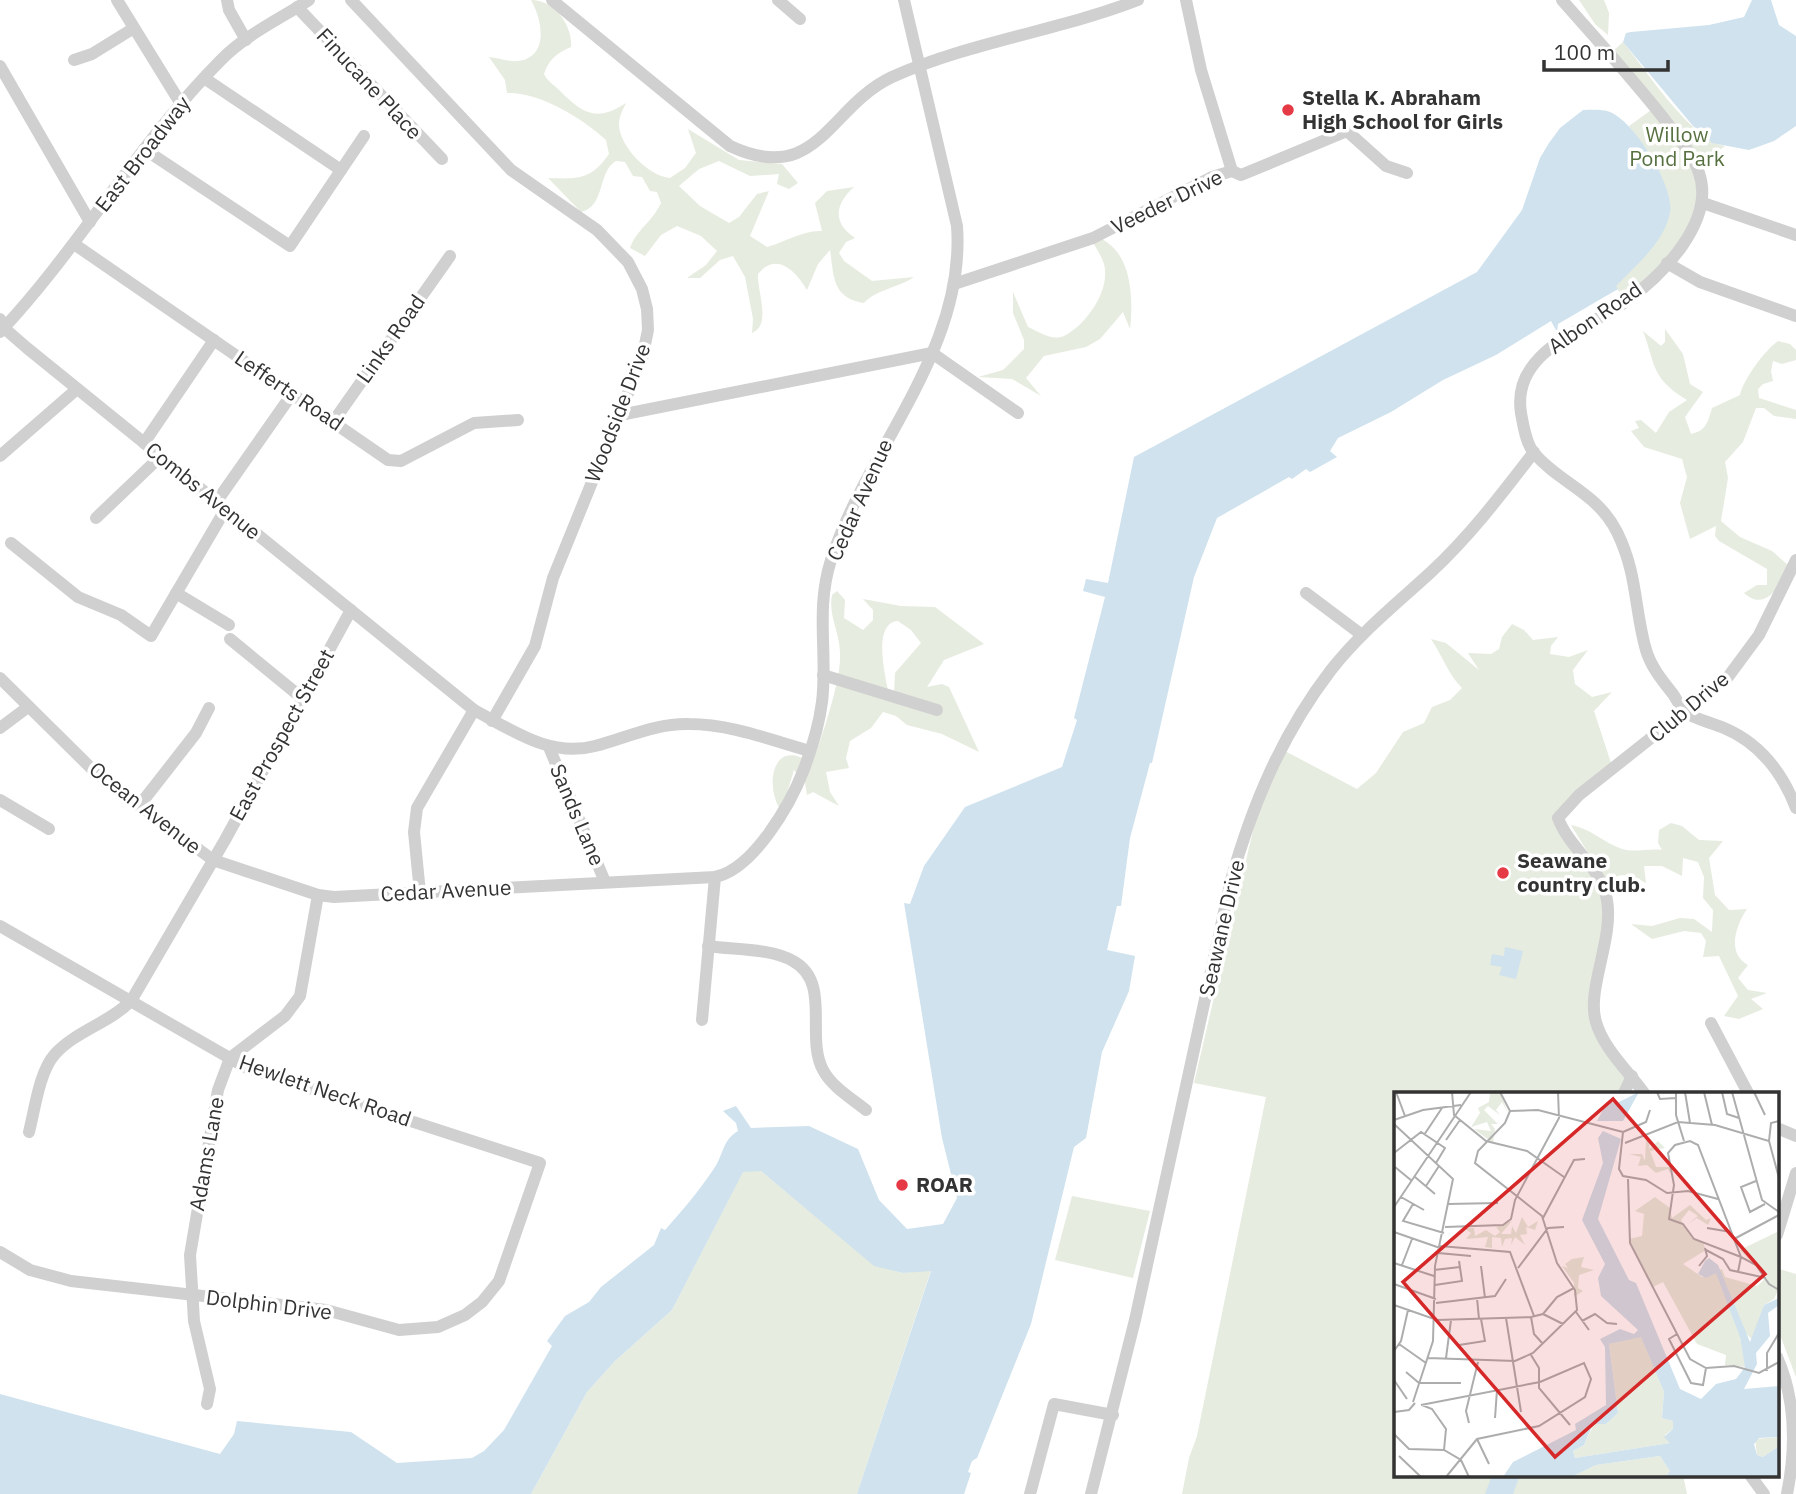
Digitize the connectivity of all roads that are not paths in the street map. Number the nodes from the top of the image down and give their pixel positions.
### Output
1 (117, 0) edge
2 (227, 0) edge
3 (351, 0) edge
4 (552, 0) edge
5 (778, 0) edge
6 (904, 0) edge
7 (1138, 0) edge
8 (1186, 0) edge
9 (1562, 0) edge
10 (303, 4) edge
11 (800, 19) dead end
12 (134, 28) junction
13 (246, 40) junction
14 (75, 60) dead end
15 (0, 66) edge
16 (920, 67) junction
17 (204, 78) junction
18 (181, 104) junction
19 (364, 136) dead end
20 (144, 149) junction
21 (442, 159) dead end
22 (341, 170) junction
23 (1232, 171) junction
24 (1407, 173) dead end
25 (1703, 203) junction
26 (90, 222) junction
27 (1796, 235) edge
28 (74, 244) junction
29 (450, 256) dead end
30 (1667, 263) junction
31 (954, 284) junction
32 (1796, 316) edge
33 (1, 327) edge
34 (214, 340) junction
35 (932, 353) junction
36 (77, 389) junction
37 (292, 394) junction
38 (1018, 413) dead end
39 (620, 415) junction
40 (518, 420) dead end
41 (333, 422) junction
42 (144, 443) junction
43 (1534, 452) junction
44 (0, 456) edge
45 (161, 456) junction
46 (221, 506) junction
47 (96, 518) dead end
48 (11, 542) dead end
49 (1796, 560) edge
50 (176, 593) junction
51 (1306, 593) dead end
52 (351, 610) junction
53 (229, 625) dead end
54 (1362, 635) junction
55 (230, 639) dead end
56 (822, 675) junction
57 (0, 678) edge
58 (302, 698) junction
59 (28, 707) junction
60 (209, 708) dead end
61 (474, 710) junction
62 (937, 710) dead end
63 (1686, 712) junction
64 (492, 721) junction
65 (0, 728) edge
66 (549, 747) junction
67 (810, 751) junction
68 (0, 800) edge
69 (139, 806) junction
70 (1796, 807) edge
71 (50, 829) dead end
72 (213, 860) junction
73 (715, 877) junction
74 (605, 882) junction
75 (420, 893) junction
76 (318, 895) junction
77 (0, 927) edge
78 (708, 946) junction
79 (131, 1001) junction
80 (702, 1020) dead end
81 (1711, 1023) dead end
82 (230, 1058) junction
83 (1632, 1076) junction
84 (1624, 1092) edge
85 (1643, 1092) edge
86 (1747, 1092) edge
87 (866, 1110) dead end
88 (1778, 1128) edge
89 (29, 1132) dead end
90 (1796, 1136) edge
91 (1796, 1173) edge
92 (536, 1177) joint
93 (1793, 1189) edge
94 (1778, 1232) edge
95 (0, 1252) edge
96 (192, 1295) junction
97 (1778, 1361) edge
98 (207, 1404) dead end
99 (1113, 1415) junction
100 (1751, 1476) edge
101 (1030, 1494) edge
102 (1091, 1494) edge
103 (1764, 1494) edge
104 (1787, 1494) edge

1 - 12 street
2 - 13 street
3 - 39 street, Woodside Drive
4 - 16 street
5 - 11 street
6 - 16 street, Cedar Avenue
7 - 16 street
8 - 23 street
9 - 25 street
10 - 13 street, East Broadway
10 - 21 street, Finucane Place
12 - 14 street
12 - 18 street
13 - 17 street, East Broadway
15 - 26 street
16 - 31 street, Cedar Avenue
17 - 18 street, East Broadway
17 - 22 street
18 - 20 street, East Broadway
19 - 22 street
20 - 22 street
20 - 26 street, East Broadway
23 - 24 street, Veeder Drive
23 - 31 street, Veeder Drive
25 - 27 street
25 - 30 street, Albon Road
26 - 28 street, East Broadway
28 - 33 street, East Broadway
28 - 34 street, Lefferts Road
29 - 41 street, Links Road
30 - 32 street
30 - 43 street, Albon Road
31 - 35 street, Cedar Avenue
33 - 36 street, Combs Avenue
34 - 37 street, Lefferts Road
34 - 42 street
35 - 38 street
35 - 39 street
35 - 56 street, Cedar Avenue
36 - 42 street, Combs Avenue
36 - 44 street
37 - 41 street, Lefferts Road
37 - 46 street
39 - 64 street, Woodside Drive
40 - 41 street, Lefferts Road
42 - 45 street, Combs Avenue
43 - 54 street, Seawane Drive
43 - 63 street
45 - 46 street, Combs Avenue
45 - 47 street
46 - 50 street
46 - 52 street, Combs Avenue
48 - 50 street
49 - 63 street, Club Drive
50 - 53 street
51 - 54 street
52 - 58 street, East Prospect Street
52 - 61 street, Combs Avenue
54 - 99 street, Seawane Drive
55 - 58 street
56 - 62 street
56 - 67 street, Cedar Avenue
57 - 59 street, Ocean Avenue
58 - 72 street, East Prospect Street
59 - 65 street
59 - 69 street, Ocean Avenue
60 - 69 street
61 - 64 street, Combs Avenue
61 - 75 street
63 - 70 street
63 - 83 street, Club Drive
64 - 66 street, Combs Avenue
66 - 67 street
66 - 74 street, Sands Lane
67 - 73 street, Cedar Avenue
68 - 71 street
69 - 72 street, Ocean Avenue
72 - 76 street, Ocean Avenue
72 - 79 street, East Prospect Street
73 - 74 street, Cedar Avenue
73 - 78 street
74 - 75 street, Cedar Avenue
75 - 76 street, Cedar Avenue
76 - 82 street
77 - 79 street, Hewlett Neck Road
78 - 80 street
78 - 87 street
79 - 82 street, Hewlett Neck Road
79 - 89 street
81 - 86 street
82 - 92 street, Hewlett Neck Road
82 - 96 street, Adams Lane
83 - 84 street
83 - 85 street
88 - 90 street
91 - 93 street
92 - 96 street, Dolphin Drive
93 - 94 street
95 - 96 street, Dolphin Drive
96 - 98 street, Adams Lane
97 - 104 street
99 - 101 street
99 - 102 street, Seawane Drive
100 - 103 street

